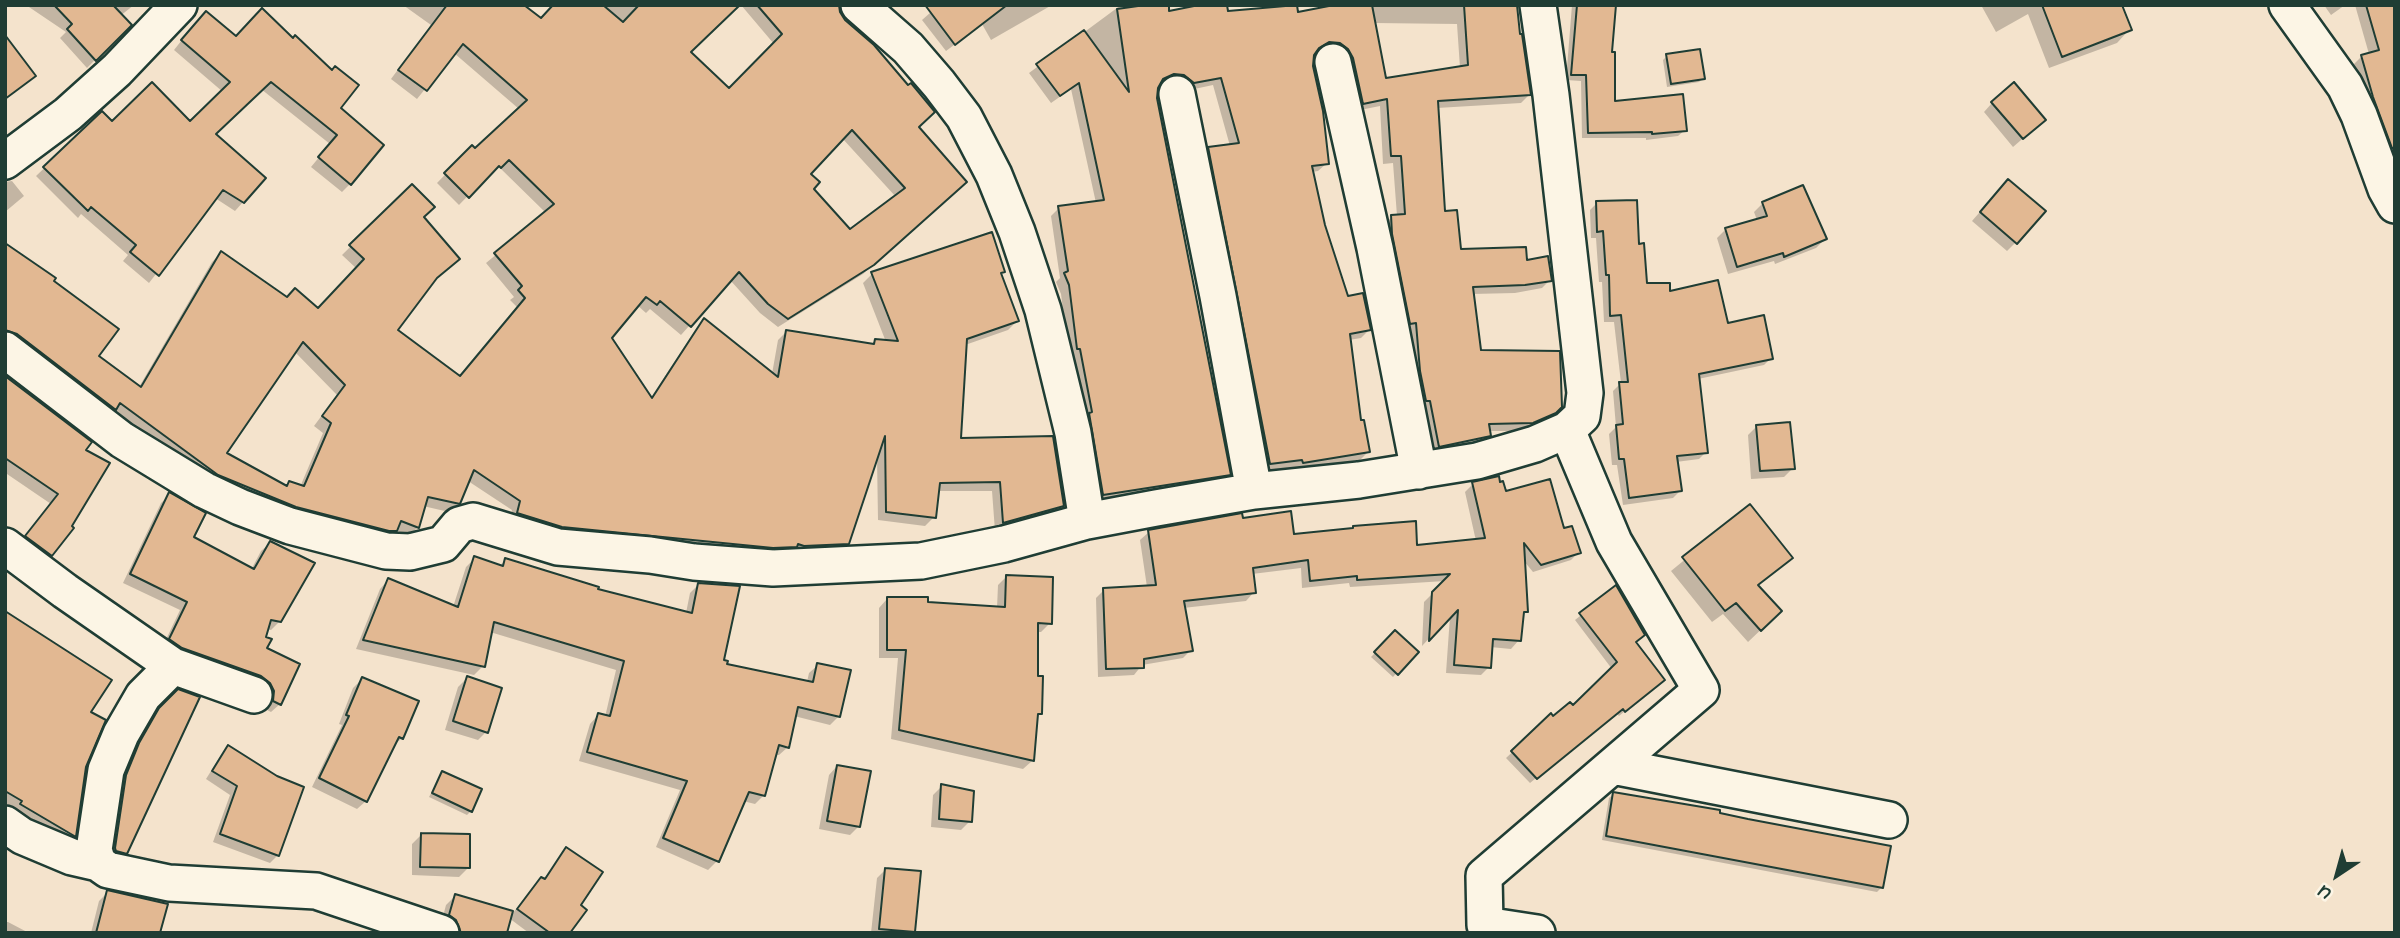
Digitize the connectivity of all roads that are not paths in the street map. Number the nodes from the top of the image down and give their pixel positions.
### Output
1 (179, 5) edge
2 (859, 5) edge
3 (1538, 5) edge
4 (2287, 5) edge
5 (1333, 62) dead end
6 (1177, 94) dead end
7 (5, 162) edge
8 (2395, 205) edge
9 (5, 350) edge
10 (1567, 430) junction
11 (1419, 471) junction
12 (1254, 491) junction
13 (1087, 522) junction
14 (5, 546) edge
15 (173, 666) junction
16 (254, 695) dead end
17 (1613, 766) junction
18 (1889, 820) dead end
19 (5, 824) edge
20 (98, 863) junction
21 (441, 933) edge
22 (1537, 933) edge

1 - 7 street
2 - 13 street
3 - 10 street
4 - 8 street
5 - 11 street
6 - 12 street
9 - 13 street
10 - 11 street
10 - 17 street
11 - 12 street
12 - 13 street
14 - 15 street
15 - 16 street
15 - 20 street
17 - 18 street
17 - 22 street
19 - 20 street
20 - 21 street

